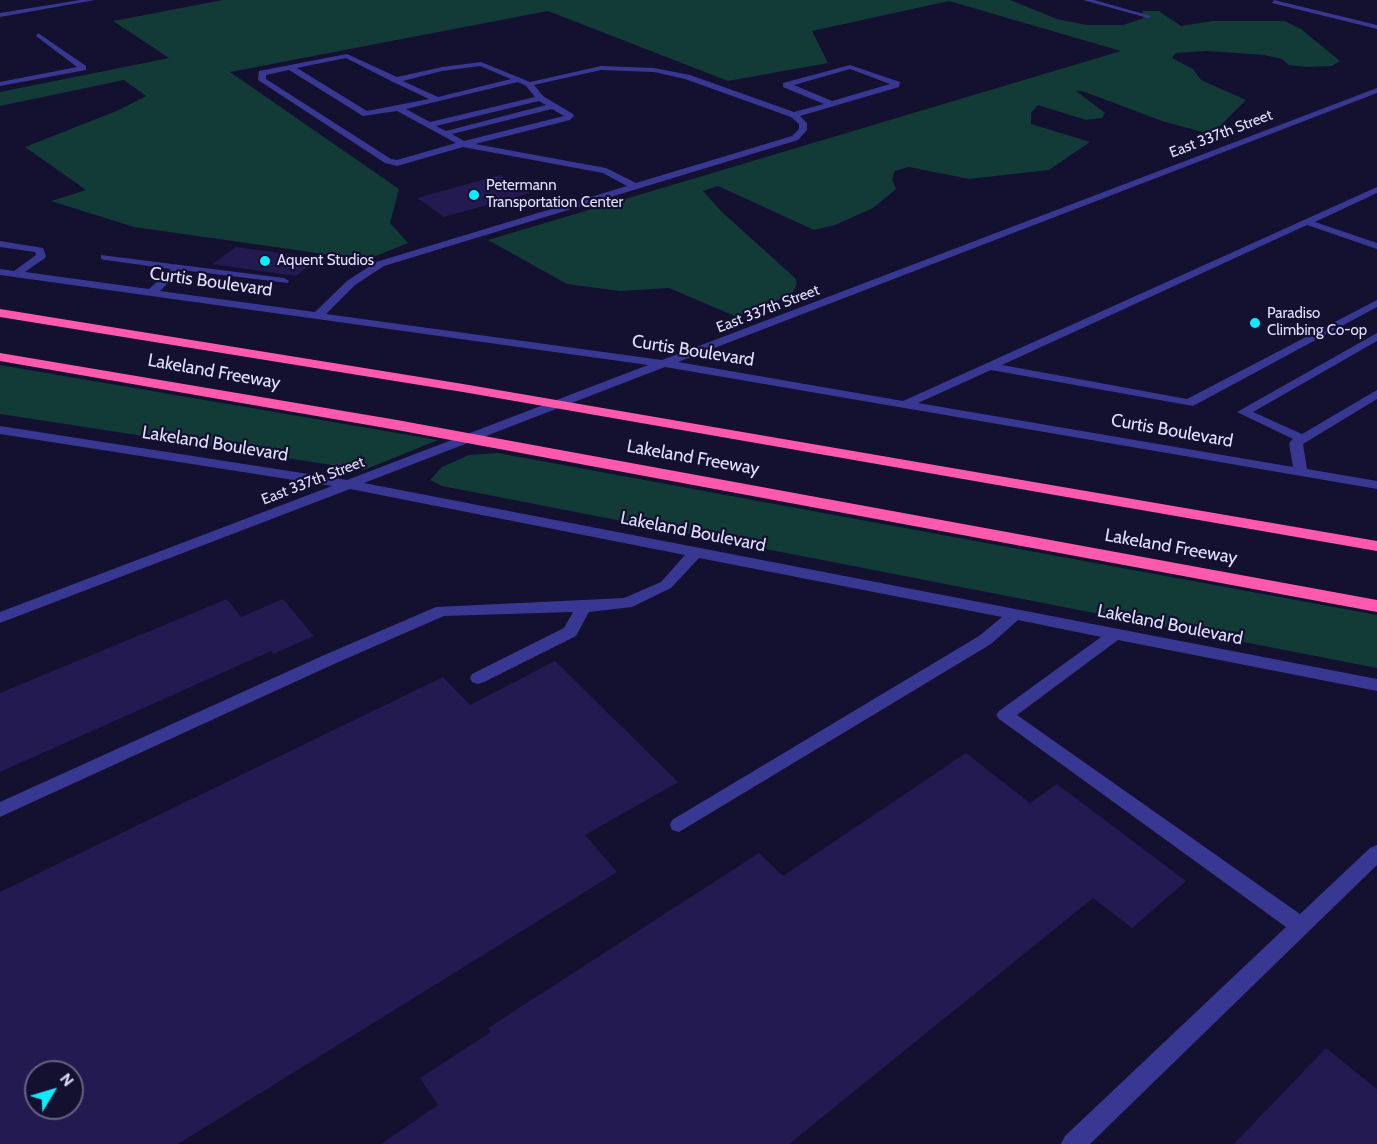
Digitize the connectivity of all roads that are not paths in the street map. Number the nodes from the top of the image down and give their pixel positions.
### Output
1 (92, 0) edge
2 (1086, 0) edge
3 (1275, 2) dead end
4 (0, 15) edge
5 (1148, 16) dead end
6 (1377, 27) edge
7 (38, 35) dead end
8 (290, 68) junction
9 (396, 80) junction
10 (518, 80) junction
11 (0, 84) edge
12 (529, 84) junction
13 (1377, 90) edge
14 (540, 98) junction
15 (437, 100) junction
16 (832, 104) junction
17 (553, 106) junction
18 (398, 108) junction
19 (794, 115) junction
20 (428, 125) junction
21 (444, 134) junction
22 (463, 144) junction
23 (634, 186) junction
24 (1377, 190) edge
25 (1307, 222) junction
26 (0, 244) edge
27 (1377, 246) edge
28 (105, 257) dead end
29 (179, 267) junction
30 (0, 272) edge
31 (16, 274) junction
32 (284, 281) dead end
33 (152, 292) junction
34 (1377, 303) edge
35 (0, 313) edge
36 (318, 315) junction
37 (1377, 336) edge
38 (0, 357) edge
39 (666, 364) junction
40 (990, 366) junction
41 (1377, 394) edge
42 (906, 404) junction
43 (0, 430) edge
44 (1303, 439) junction
45 (1300, 470) junction
46 (346, 484) junction
47 (1377, 485) edge
48 (1377, 546) edge
49 (696, 552) junction
50 (1377, 606) edge
51 (584, 607) junction
52 (1015, 615) junction
53 (0, 618) edge
54 (1115, 634) junction
55 (478, 678) dead end
56 (1377, 685) edge
57 (0, 810) edge
58 (679, 825) dead end
59 (1377, 853) edge
60 (1301, 926) junction
61 (1073, 1144) edge

1 - 4 street
2 - 5 street
3 - 6 street
7 - 11 street
8 - 9 street
8 - 18 street
8 - 22 street
9 - 10 street
9 - 15 street
10 - 12 street
10 - 15 street
12 - 14 street
12 - 19 street
13 - 39 street, East 337th Street
14 - 17 street
14 - 20 street
15 - 18 street
16 - 16 street
16 - 19 street
17 - 21 street
17 - 22 street
18 - 20 street
19 - 23 street
20 - 21 street
21 - 22 street
22 - 23 street
23 - 36 street
24 - 25 street
25 - 27 street
25 - 40 street
26 - 31 street
28 - 29 street
29 - 32 street
29 - 33 street
30 - 31 street, Curtis Boulevard
31 - 33 street, Curtis Boulevard
33 - 36 street, Curtis Boulevard
34 - 40 street
35 - 48 highway, Lakeland Freeway
36 - 39 street, Curtis Boulevard
37 - 44 street
38 - 50 highway, Lakeland Freeway
39 - 42 street, Curtis Boulevard
39 - 46 street, East 337th Street
40 - 42 street
41 - 44 street
42 - 45 street, Curtis Boulevard
43 - 46 street, Lakeland Boulevard
44 - 45 street
45 - 47 street, Curtis Boulevard
46 - 49 street, Lakeland Boulevard
46 - 53 street, East 337th Street
49 - 51 street
49 - 52 street, Lakeland Boulevard
51 - 55 street
51 - 57 street
52 - 54 street, Lakeland Boulevard
52 - 58 street
54 - 56 street, Lakeland Boulevard
54 - 60 street
59 - 60 street
60 - 61 street

